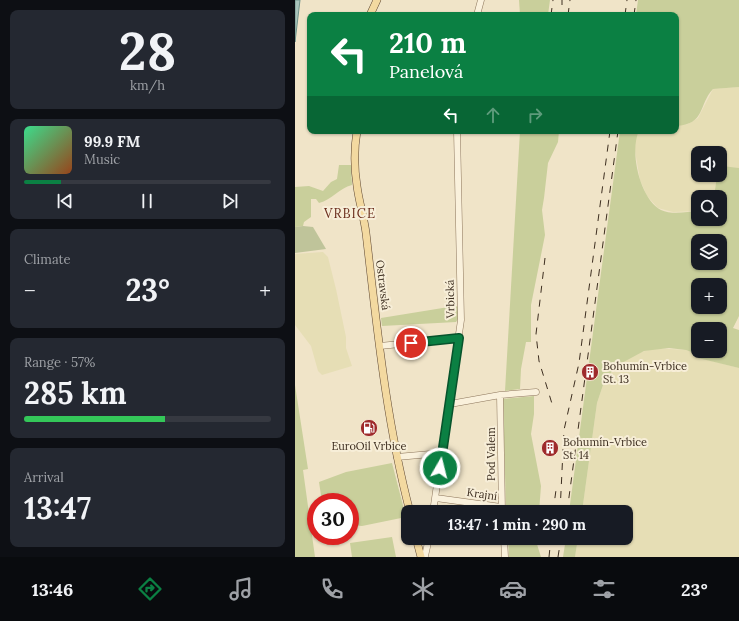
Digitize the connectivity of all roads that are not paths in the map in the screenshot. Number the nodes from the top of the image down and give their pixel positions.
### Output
1 (377, 0) edge
2 (481, 0) edge
3 (371, 12) edge
4 (478, 12) edge
5 (357, 134) edge
6 (457, 134) edge
7 (459, 338) junction
8 (380, 346) junction
9 (536, 392) dead end
10 (500, 395) junction
11 (449, 404) junction
12 (442, 453) junction
13 (397, 457) junction
14 (435, 498) junction
15 (408, 505) edge
16 (434, 505) edge
17 (474, 505) edge
18 (501, 505) edge
19 (419, 545) edge
20 (427, 545) edge
21 (504, 545) edge
22 (423, 557) edge
23 (505, 557) edge

1 - 3 main road
2 - 4 street
5 - 8 main road, Ostravská
6 - 7 street, Vrbická
7 - 8 street
7 - 11 street, Vrbická
8 - 13 main road, Ostravská
9 - 10 street
10 - 11 street
10 - 18 street, Pod Valem
11 - 12 street, Vrbická
12 - 13 street
12 - 14 street, Vrbická
13 - 15 main road, Ostravská
14 - 16 street, Vrbická
14 - 17 street, Krajní
19 - 22 main road
20 - 22 street
21 - 23 street

